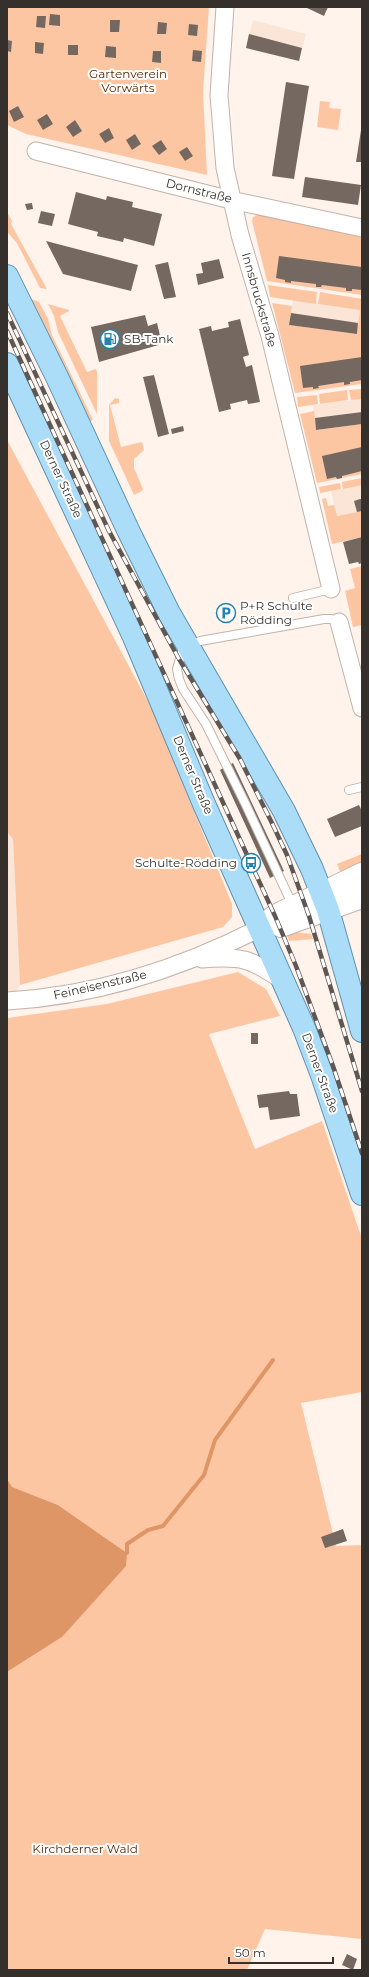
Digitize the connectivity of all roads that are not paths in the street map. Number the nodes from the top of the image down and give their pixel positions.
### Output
1 (224, 7) edge
2 (36, 151) dead end
3 (231, 200) junction
4 (362, 228) edge
5 (7, 276) edge
6 (7, 364) edge
7 (331, 590) joint
8 (293, 598) dead end
9 (339, 622) joint
10 (198, 642) junction
11 (362, 708) edge
12 (362, 787) edge
13 (349, 790) dead end
14 (362, 874) edge
15 (362, 897) edge
16 (326, 901) junction
17 (296, 913) junction
18 (260, 928) junction
19 (192, 959) junction
20 (283, 981) junction
21 (7, 1001) edge
22 (362, 1031) edge
23 (362, 1194) edge

1 - 3 street, Innsbruckstraße
2 - 3 street, Dornstraße
3 - 4 street, Dornstraße
3 - 7 street, Innsbruckstraße
5 - 10 main road
6 - 18 main road, Derner Straße
7 - 8 lane
9 - 10 lane
9 - 11 street
10 - 16 main road
10 - 17 lane
12 - 13 lane
14 - 16 street
15 - 16 street
16 - 17 street
16 - 22 main road
17 - 18 street
18 - 19 street, Feineisenstraße
18 - 20 main road, Derner Straße
19 - 20 street, Feineisenstraße
19 - 21 street, Feineisenstraße
20 - 23 main road, Derner Straße

